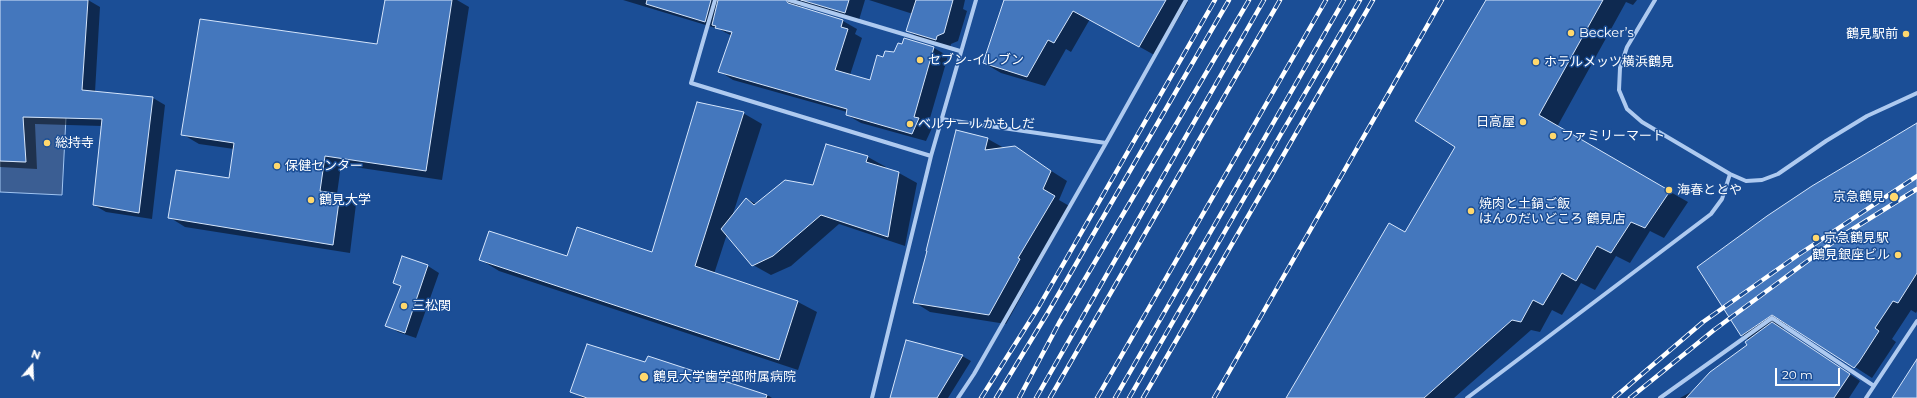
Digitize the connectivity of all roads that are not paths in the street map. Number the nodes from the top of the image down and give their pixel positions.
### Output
1 (715, 0) edge
2 (789, 0) edge
3 (976, 0) edge
4 (1186, 0) edge
5 (1655, 0) edge
6 (960, 51) junction
7 (1917, 94) edge
8 (941, 119) junction
9 (1106, 143) junction
10 (931, 156) junction
11 (1730, 174) junction
12 (1917, 321) edge
13 (1874, 386) junction
14 (872, 398) edge
15 (958, 398) edge
16 (1467, 398) edge
17 (1660, 398) edge
18 (1866, 398) edge

1 - 10 street
2 - 6 street
3 - 6 street
4 - 9 street
5 - 11 street
6 - 8 street
7 - 11 street
8 - 9 street
8 - 10 street
9 - 15 street
10 - 14 street
11 - 16 street
12 - 13 street
13 - 17 street
13 - 18 street

